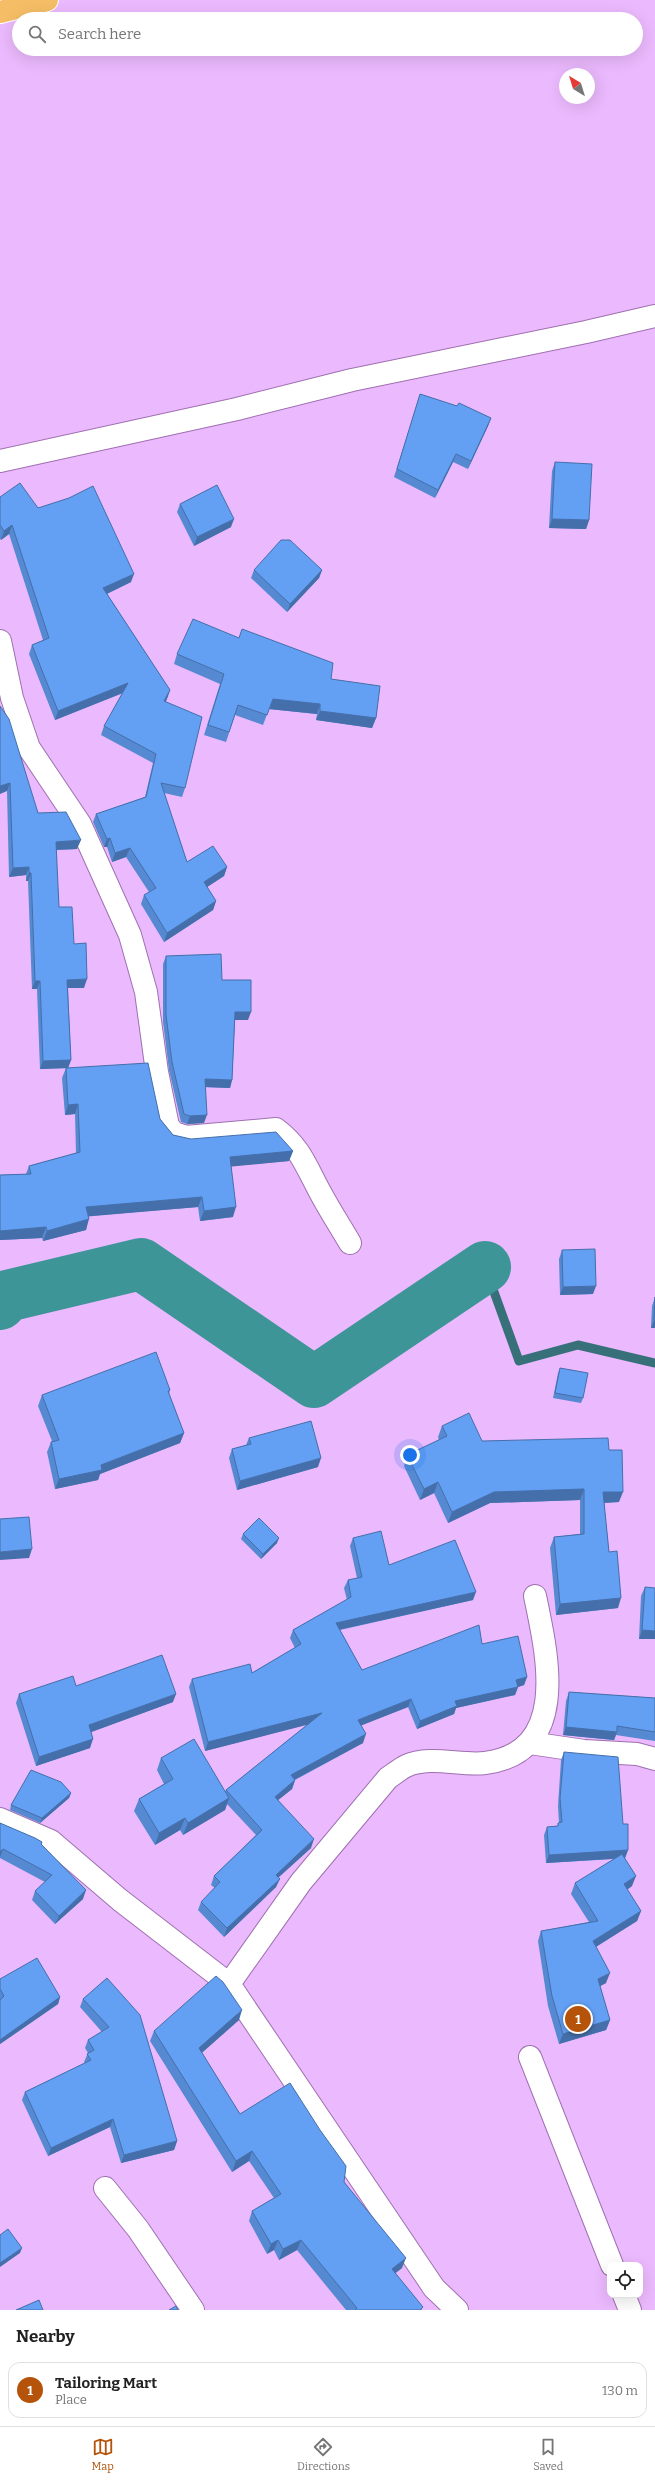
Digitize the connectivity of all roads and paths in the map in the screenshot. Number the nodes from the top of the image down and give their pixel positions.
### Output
1 (47, 0) edge
2 (0, 12) edge
3 (655, 316) edge
4 (0, 460) edge
5 (0, 641) edge
6 (350, 1242) dead end
7 (535, 1596) dead end
8 (530, 1743) junction
9 (655, 1759) edge
10 (0, 1819) edge
11 (229, 1984) junction
12 (530, 2057) dead end
13 (106, 2188) dead end
14 (611, 2262) edge
15 (625, 2298) edge
16 (193, 2310) edge
17 (457, 2310) edge
18 (630, 2310) edge

1 - 2 highway
3 - 4 street
5 - 6 street
7 - 8 street
8 - 9 street
8 - 11 street
10 - 11 street
11 - 17 street
12 - 14 street
13 - 16 street
15 - 18 street

